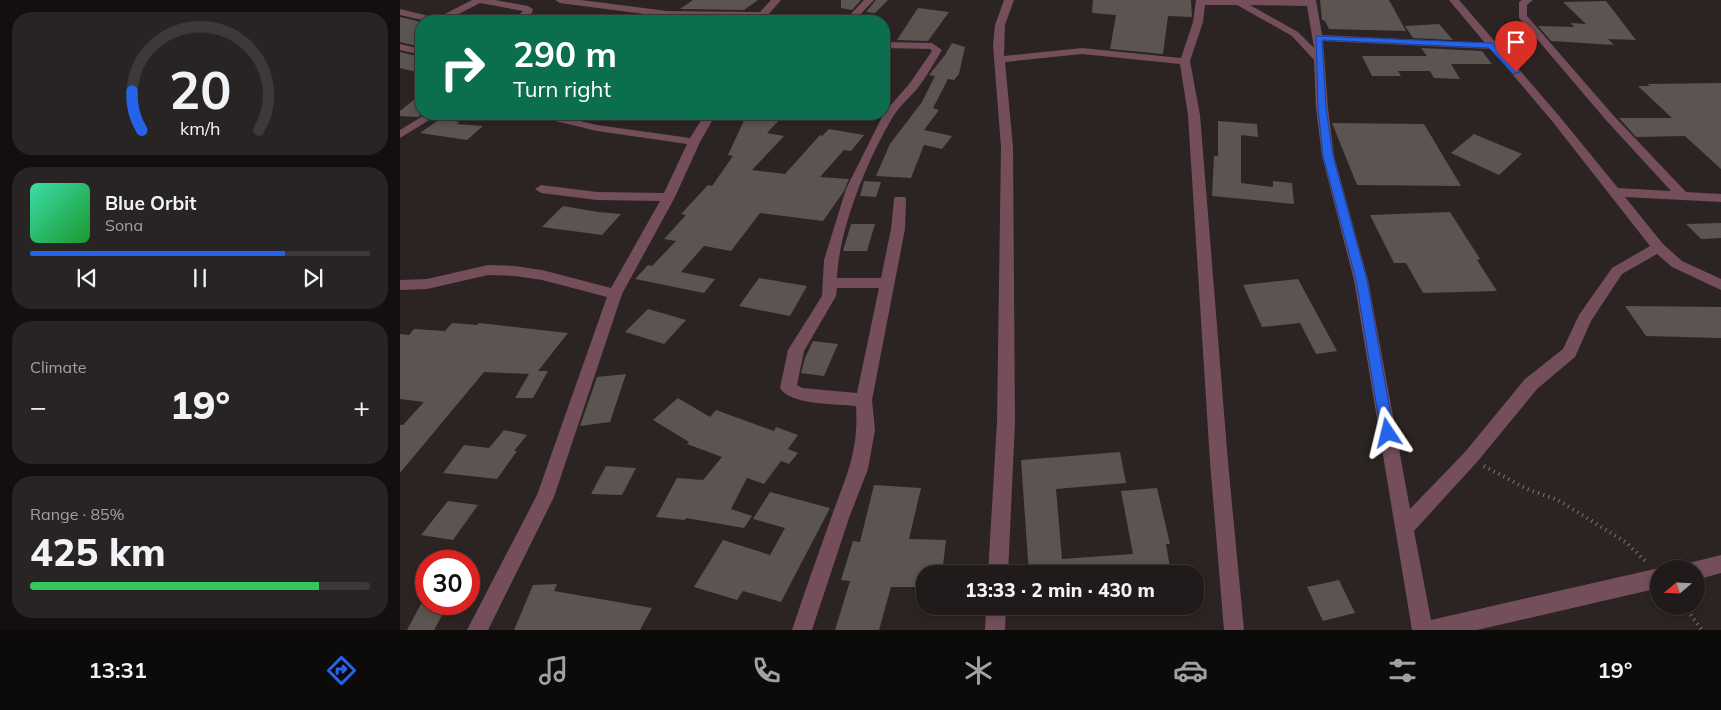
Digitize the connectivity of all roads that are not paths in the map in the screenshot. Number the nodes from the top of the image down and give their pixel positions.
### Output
1 (466, 0) edge
2 (479, 0) edge
3 (560, 0) edge
4 (776, 0) edge
5 (869, 0) edge
6 (1009, 0) edge
7 (1454, 0) edge
8 (1528, 0) edge
9 (1201, 1) edge
10 (1312, 1) edge
11 (494, 2) junction
12 (1240, 3) junction
13 (400, 12) edge
14 (415, 15) edge
15 (443, 15) edge
16 (446, 15) edge
17 (469, 15) edge
18 (526, 15) edge
19 (691, 15) edge
20 (764, 15) edge
21 (855, 15) edge
22 (1318, 38) junction
23 (890, 45) edge
24 (1492, 46) junction
25 (400, 47) edge
26 (415, 51) edge
27 (999, 60) junction
28 (1320, 60) junction
29 (1185, 61) junction
30 (890, 113) edge
31 (424, 120) edge
32 (563, 120) edge
33 (707, 120) edge
34 (886, 120) edge
35 (400, 135) edge
36 (694, 142) junction
37 (541, 189) dead end
38 (1613, 192) junction
39 (1682, 195) junction
40 (669, 197) junction
41 (1721, 198) edge
42 (900, 200) dead end
43 (1658, 247) junction
44 (831, 283) junction
45 (887, 283) junction
46 (1721, 284) edge
47 (400, 285) edge
48 (616, 294) junction
49 (864, 400) junction
50 (1404, 529) junction
51 (1721, 564) edge
52 (998, 565) edge
53 (1705, 568) edge
54 (1650, 575) edge
55 (996, 615) edge
56 (478, 630) edge
57 (802, 630) edge
58 (995, 630) edge
59 (1234, 630) edge
60 (1422, 630) edge
61 (1432, 630) edge

1 - 15 street
2 - 11 street
2 - 16 street
3 - 19 street
4 - 20 street
5 - 21 street
6 - 27 street
7 - 24 street
8 - 39 street
9 - 12 street
9 - 29 street
10 - 12 street
10 - 22 street
11 - 17 street
11 - 18 street
12 - 28 street
13 - 14 street
22 - 24 street
22 - 28 street
23 - 30 street
24 - 38 street
25 - 26 street
27 - 29 street
27 - 52 street
28 - 50 street
29 - 59 street
31 - 35 street
32 - 36 street
33 - 36 street
34 - 44 street
36 - 40 street
37 - 40 street
38 - 39 street
38 - 43 street
39 - 41 street
40 - 48 street
42 - 45 street
43 - 46 street
43 - 50 street
44 - 45 street
44 - 49 street
45 - 49 street
47 - 48 street
48 - 56 street
49 - 57 street
50 - 60 street
51 - 53 street
54 - 61 street
55 - 58 street

